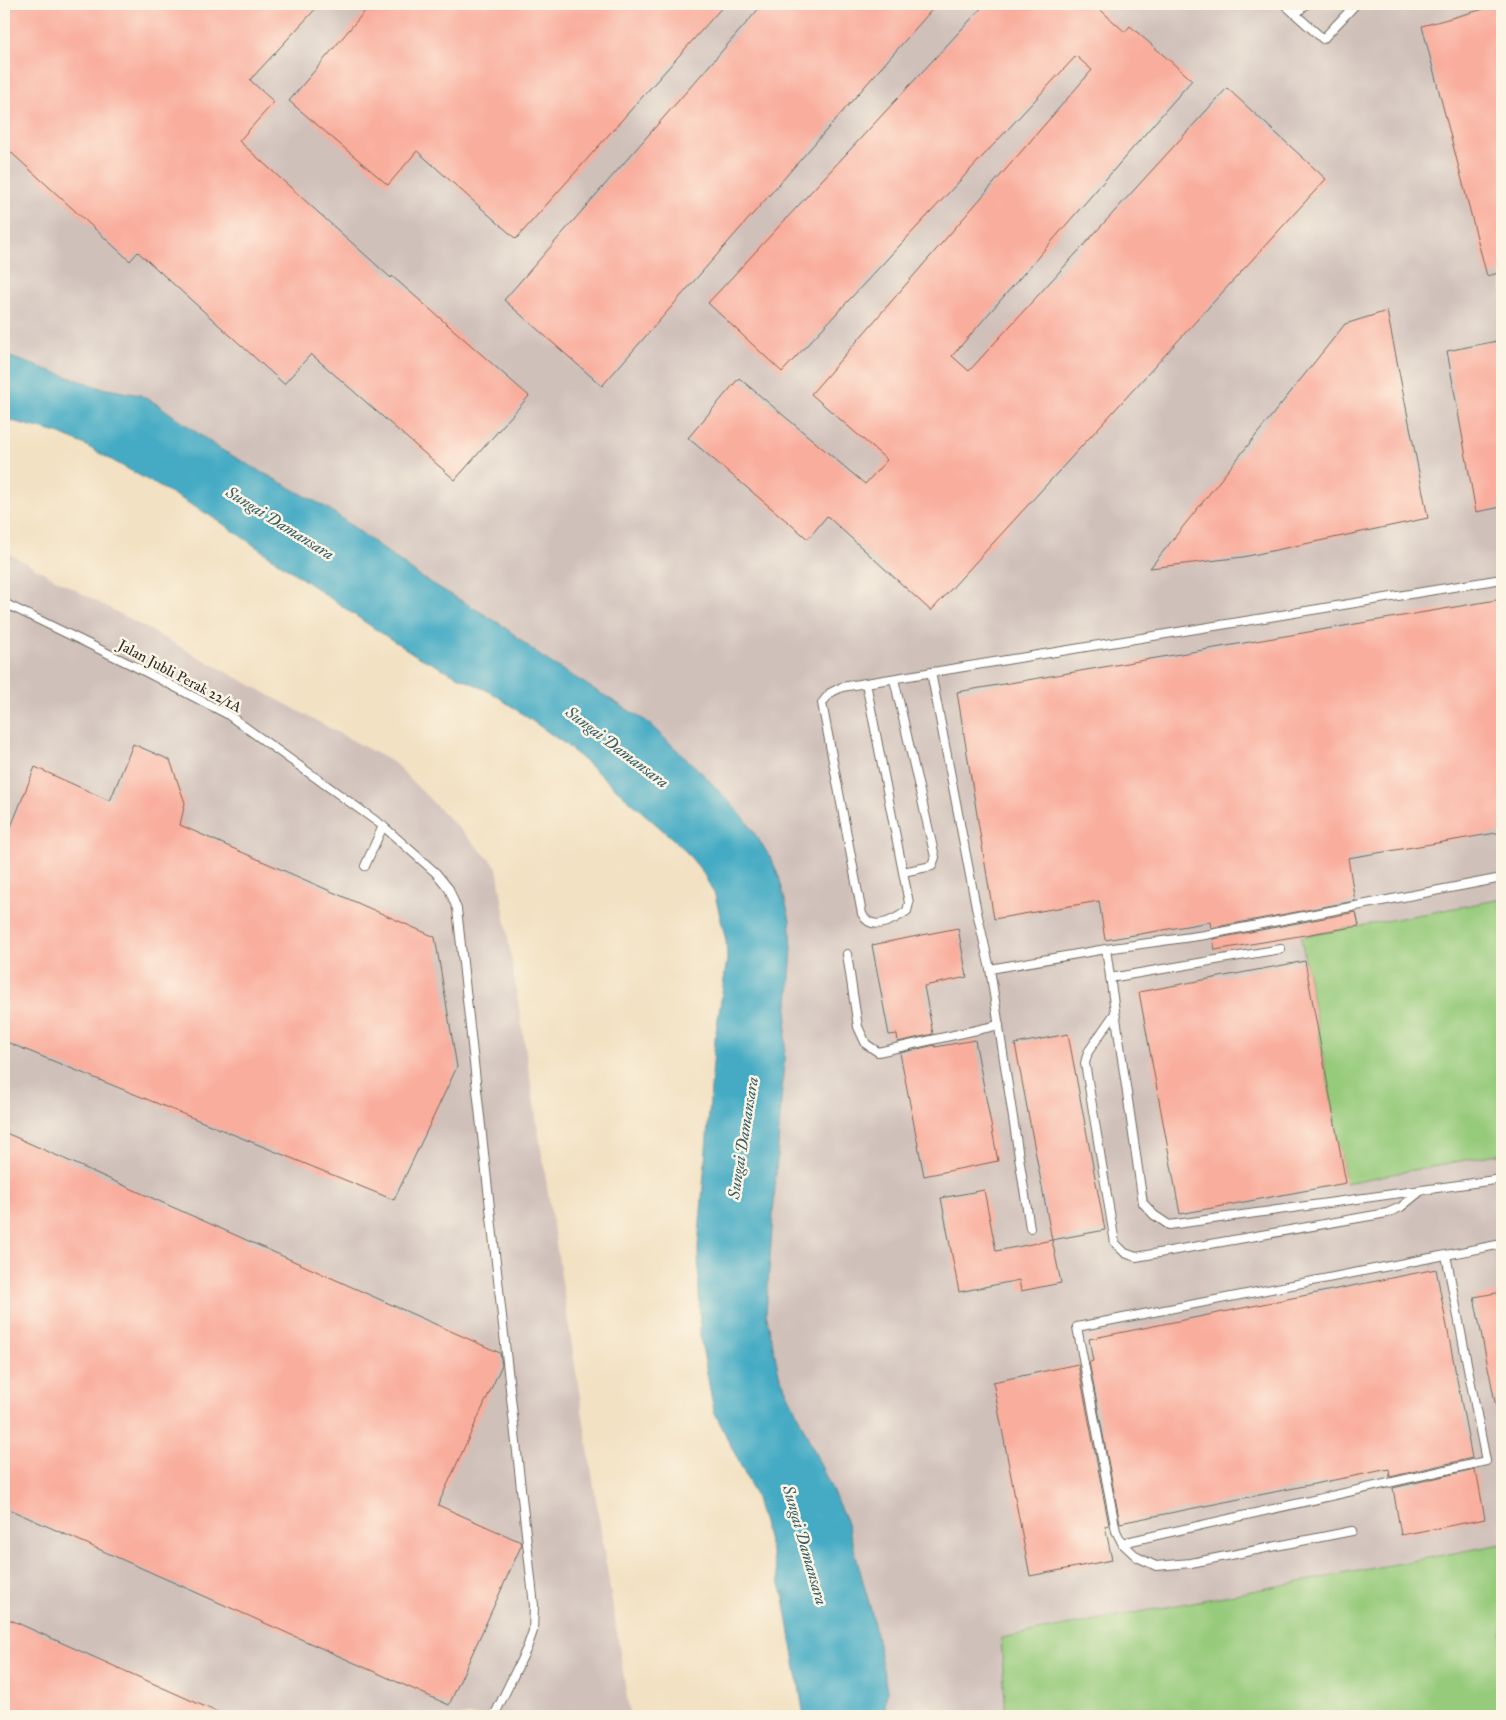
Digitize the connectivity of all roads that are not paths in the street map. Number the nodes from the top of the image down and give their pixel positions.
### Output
1 (1284, 4) edge
2 (1306, 4) edge
3 (1356, 4) edge
4 (1296, 14) junction
5 (1502, 579) edge
6 (4, 603) edge
7 (931, 672) junction
8 (894, 679) junction
9 (866, 683) junction
10 (383, 826) junction
11 (365, 866) dead end
12 (903, 872) junction
13 (1502, 878) edge
14 (1106, 949) junction
15 (1281, 949) dead end
16 (847, 954) dead end
17 (990, 968) junction
18 (1110, 978) junction
19 (1115, 1012) junction
20 (999, 1025) junction
21 (1502, 1179) edge
22 (1422, 1190) junction
23 (1030, 1228) dead end
24 (1502, 1244) edge
25 (1446, 1255) junction
26 (1352, 1531) dead end
27 (1122, 1543) junction
28 (494, 1716) edge

1 - 4 lane
2 - 4 lane
3 - 4 lane
5 - 7 lane
6 - 10 lane, Jalan Jubli Perak 22/1A
7 - 8 lane
7 - 17 lane
8 - 9 lane
8 - 12 lane
9 - 12 lane
9 - 12 lane
10 - 11 lane
10 - 28 lane, Jalan Jubli Perak 22/1A
13 - 14 lane
14 - 17 lane
14 - 18 lane
15 - 18 lane
16 - 20 lane
17 - 20 lane
18 - 19 lane
19 - 22 lane
19 - 22 lane
20 - 23 lane
21 - 22 lane
24 - 25 lane
25 - 27 lane
25 - 27 lane
26 - 27 lane

